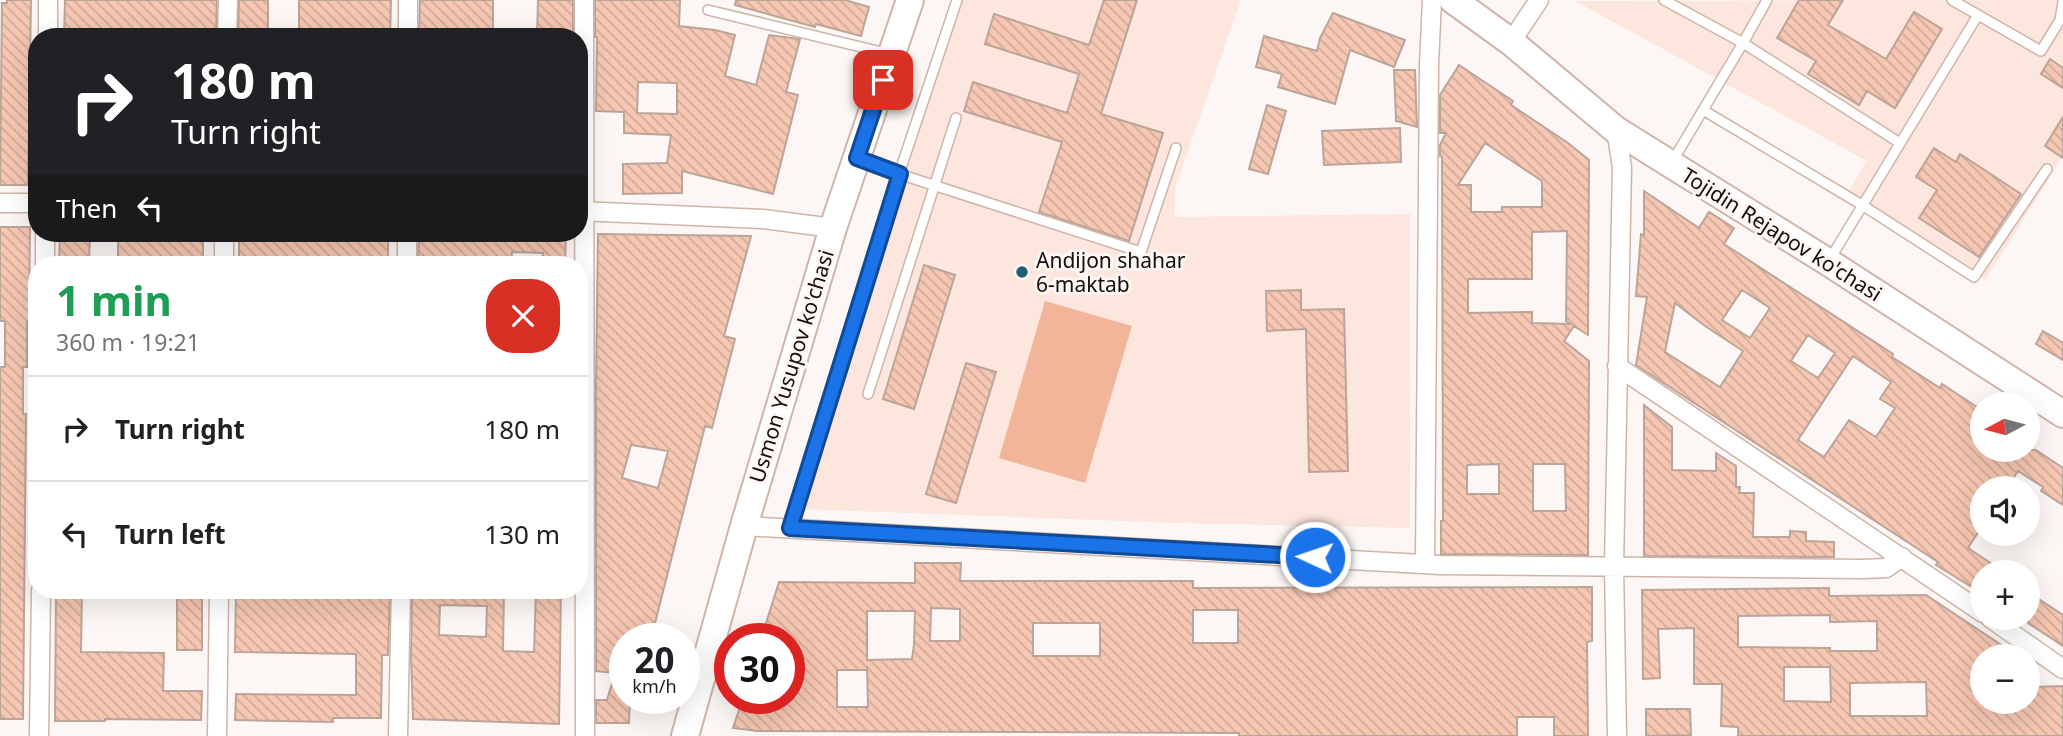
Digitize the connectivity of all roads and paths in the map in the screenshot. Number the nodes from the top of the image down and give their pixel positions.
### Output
1 (48, 0) edge
2 (228, 0) edge
3 (408, 0) edge
4 (584, 0) edge
5 (910, 0) edge
6 (957, 0) edge
7 (1432, 0) edge
8 (1452, 0) edge
9 (1539, 0) edge
10 (1664, 0) edge
11 (1767, 0) edge
12 (1952, 0) edge
13 (2063, 2) edge
14 (708, 10) dead end
15 (1978, 15) junction
16 (48, 28) edge
17 (227, 28) edge
18 (408, 28) edge
19 (584, 28) edge
20 (1511, 42) junction
21 (1742, 44) junction
22 (891, 55) junction
23 (1703, 110) junction
24 (956, 118) dead end
25 (1616, 130) junction
26 (1900, 143) junction
27 (1176, 148) dead end
28 (857, 158) junction
29 (1671, 164) junction
30 (2048, 169) dead end
31 (900, 174) junction
32 (934, 185) junction
33 (0, 202) edge
34 (28, 203) edge
35 (1862, 205) junction
36 (588, 211) edge
37 (833, 228) junction
38 (1828, 262) junction
39 (1617, 366) junction
40 (868, 394) dead end
41 (2063, 414) edge
42 (744, 526) junction
43 (790, 528) junction
44 (1902, 557) junction
45 (1425, 564) junction
46 (1614, 566) junction
47 (41, 599) edge
48 (219, 599) edge
49 (401, 599) edge
50 (584, 599) edge
51 (1970, 604) edge
52 (2008, 630) edge
53 (2063, 668) edge
54 (39, 736) edge
55 (217, 736) edge
56 (398, 736) edge
57 (585, 736) edge
58 (685, 736) edge
59 (1617, 736) edge

1 - 16 street
2 - 17 street
3 - 18 street
4 - 19 street
5 - 22 main road, Usmon Yusupov ko'chasi
6 - 31 lane
7 - 45 street
8 - 20 main road, Tojidin Rejapov ko'chasi
9 - 20 street
10 - 21 lane
11 - 21 lane
12 - 15 lane
13 - 15 lane
14 - 22 lane
15 - 26 lane
20 - 25 main road, Tojidin Rejapov ko'chasi
21 - 23 lane
21 - 26 lane
22 - 28 main road, Usmon Yusupov ko'chasi
23 - 29 lane
23 - 35 lane
24 - 32 lane
25 - 29 main road, Tojidin Rejapov ko'chasi
25 - 39 street
26 - 35 lane
27 - 32 lane
28 - 31 lane
28 - 37 main road, Usmon Yusupov ko'chasi
29 - 38 main road, Tojidin Rejapov ko'chasi
30 - 35 lane
31 - 32 lane
31 - 43 lane
32 - 40 lane
33 - 34 street
35 - 38 lane
36 - 37 street
37 - 42 main road, Usmon Yusupov ko'chasi
38 - 41 main road, Tojidin Rejapov ko'chasi
39 - 44 street
39 - 46 street
42 - 43 street
42 - 58 main road, Usmon Yusupov ko'chasi
43 - 45 street
44 - 46 street
44 - 51 street
45 - 46 street
46 - 59 street
47 - 54 street
48 - 55 street
49 - 56 street
50 - 57 street
52 - 53 street

